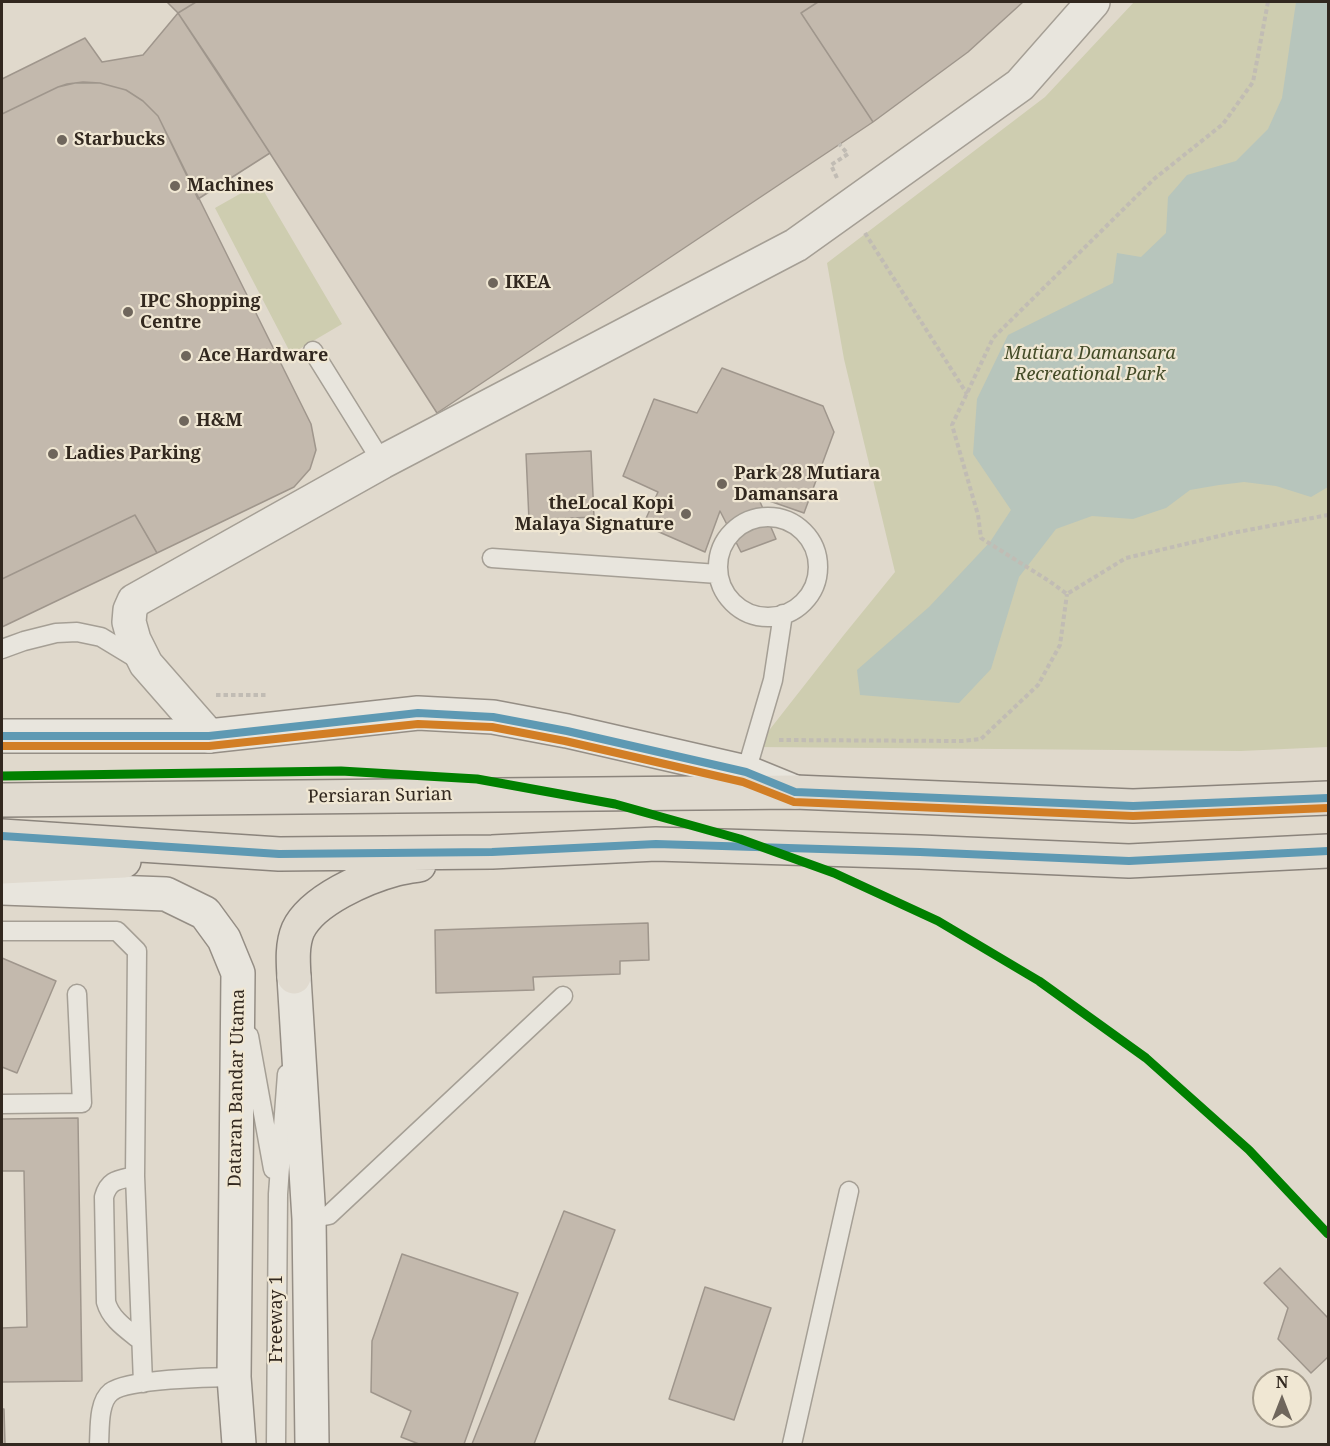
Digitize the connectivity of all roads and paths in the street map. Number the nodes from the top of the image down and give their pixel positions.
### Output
1 (1093, 2) edge
2 (1268, 2) edge
3 (839, 144) dead end
4 (831, 165) dead end
5 (849, 207) junction
6 (313, 351) dead end
7 (967, 394) junction
8 (382, 462) junction
9 (1329, 515) edge
10 (492, 558) dead end
11 (718, 574) junction
12 (1067, 594) junction
13 (783, 614) junction
14 (2, 650) edge
15 (146, 664) junction
16 (274, 694) dead end
17 (173, 696) junction
18 (2, 736) edge
19 (209, 736) junction
20 (756, 739) junction
21 (746, 772) junction
22 (795, 792) junction
23 (1329, 798) edge
24 (2, 800) edge
25 (2, 836) edge
26 (1329, 851) edge
27 (492, 852) junction
28 (279, 854) junction
29 (2, 867) edge
30 (2, 888) edge
31 (2, 931) edge
32 (238, 974) junction
33 (294, 976) junction
34 (78, 994) dead end
35 (563, 996) dead end
36 (2, 1104) edge
37 (135, 1176) junction
38 (849, 1191) dead end
39 (278, 1194) junction
40 (309, 1219) junction
41 (141, 1341) junction
42 (234, 1377) junction
43 (143, 1383) junction
44 (99, 1444) edge
45 (239, 1444) edge
46 (276, 1444) edge
47 (312, 1444) edge
48 (792, 1444) edge

1 - 5 street
2 - 7 path
3 - 4 path
5 - 7 path
5 - 8 street
6 - 8 lane
7 - 12 path
8 - 15 street
9 - 12 path
10 - 11 lane
11 - 13 lane
11 - 13 lane
12 - 20 path
13 - 20 lane
14 - 15 lane
15 - 17 street
16 - 17 path
17 - 19 street
18 - 19 street, Persiaran Surian
19 - 21 street, Persiaran Surian
20 - 21 lane
21 - 22 street, Persiaran Surian
22 - 23 main road, Persiaran Surian
22 - 24 main road, Persiaran Surian
25 - 28 main road
26 - 27 main road
27 - 28 main road
27 - 33 main road
28 - 29 main road
30 - 32 street, Dataran Bandar Utama
31 - 37 lane
32 - 39 lane, Freeway 1
32 - 42 street, Dataran Bandar Utama
33 - 39 lane, Freeway 1
33 - 40 street
34 - 36 lane
35 - 40 lane
37 - 41 lane
37 - 41 lane
38 - 48 lane
39 - 46 lane, Freeway 1
40 - 47 street
41 - 43 lane
42 - 43 lane
42 - 45 street, Dataran Bandar Utama
43 - 44 lane

